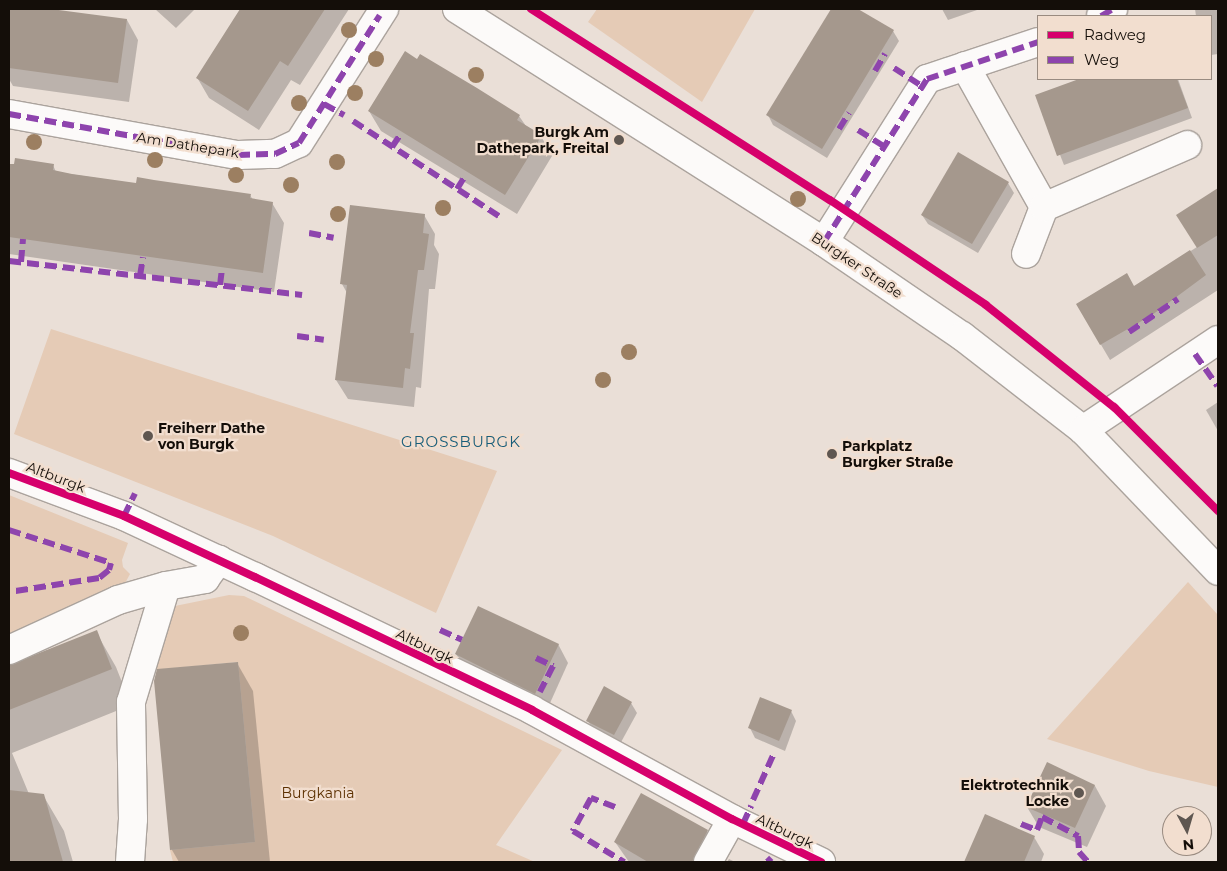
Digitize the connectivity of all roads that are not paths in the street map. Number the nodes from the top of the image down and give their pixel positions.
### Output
1 (384, 9) edge
2 (457, 9) edge
3 (1037, 42) edge
4 (965, 66) junction
5 (9, 114) edge
6 (1188, 145) dead end
7 (1044, 207) junction
8 (824, 242) junction
9 (1026, 254) dead end
10 (1218, 340) edge
11 (1083, 430) junction
12 (9, 472) edge
13 (219, 560) junction
14 (1218, 571) edge
15 (166, 586) junction
16 (9, 650) edge
17 (732, 819) junction
18 (130, 862) edge
19 (708, 862) edge
20 (821, 862) edge

1 - 5 street, Am Dathepark
2 - 8 street, Burgker Straße
3 - 4 street
4 - 7 street
4 - 8 street
6 - 7 street
7 - 9 street
8 - 11 street, Burgker Straße
10 - 11 street
11 - 14 street, Burgker Straße
12 - 13 street, Altburgk
13 - 15 street
13 - 17 street, Altburgk
15 - 16 street
15 - 18 street
17 - 19 street
17 - 20 street, Altburgk

